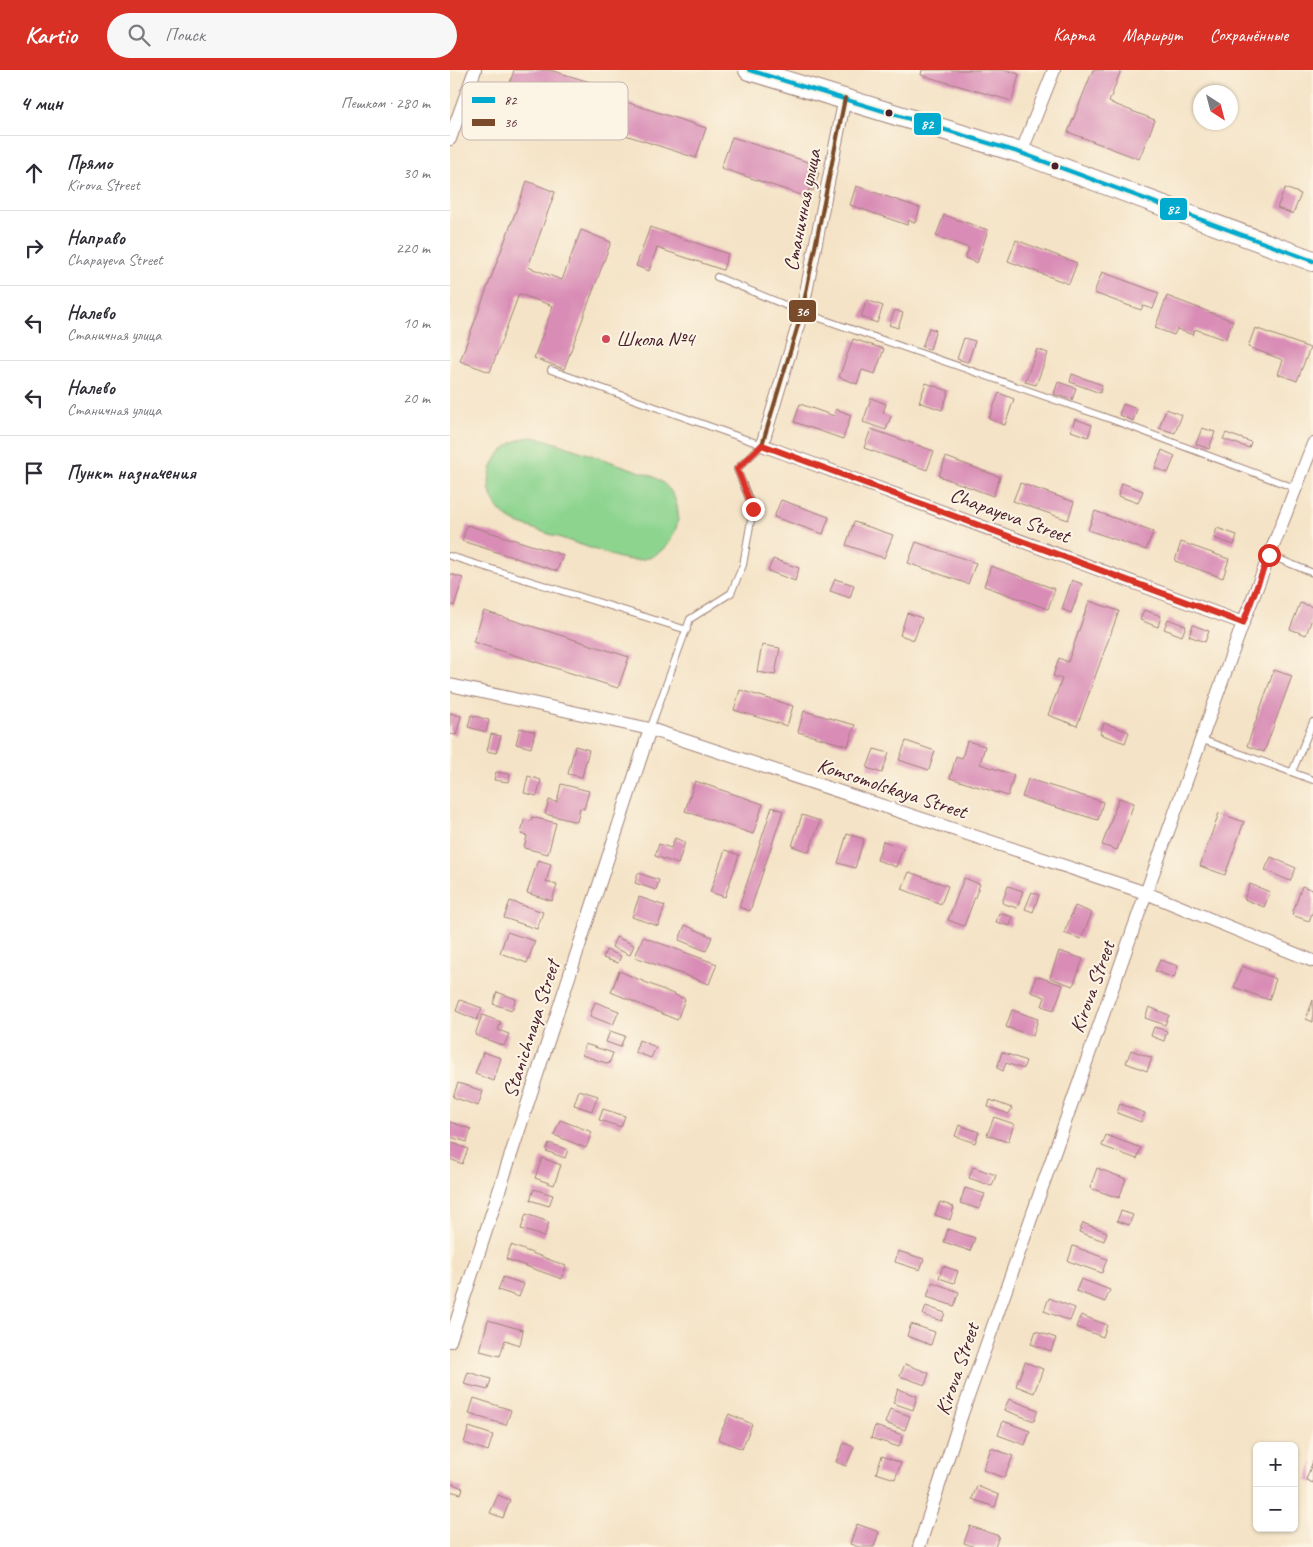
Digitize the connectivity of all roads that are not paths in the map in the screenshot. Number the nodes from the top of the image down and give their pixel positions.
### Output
1 (476, 70) edge
2 (749, 70) edge
3 (1054, 70) edge
4 (471, 82) edge
5 (845, 98) junction
6 (462, 107) edge
7 (450, 139) edge
8 (1021, 153) junction
9 (1313, 262) edge
10 (717, 277) dead end
11 (802, 312) junction
12 (551, 370) dead end
13 (1313, 444) edge
14 (762, 445) junction
15 (1295, 488) junction
16 (1269, 555) junction
17 (450, 556) edge
18 (1313, 573) edge
19 (1243, 623) junction
20 (686, 630) junction
21 (450, 685) edge
22 (1313, 722) edge
23 (650, 729) junction
24 (1203, 740) junction
25 (1292, 772) junction
26 (1313, 780) edge
27 (1146, 893) junction
28 (1313, 961) edge
29 (450, 1341) edge
30 (919, 1547) edge

1 - 4 street
2 - 5 main road
3 - 8 street
5 - 8 main road
5 - 11 street, Станичная улица
6 - 7 street
8 - 9 main road
10 - 11 lane
11 - 14 street, Станичная улица
11 - 15 lane
12 - 14 lane
13 - 15 street, Kirova Street
14 - 19 street, Chapayeva Street
14 - 20 lane, Станичная улица
15 - 16 street, Kirova Street
16 - 18 lane
16 - 19 street, Kirova Street
17 - 20 lane
19 - 24 street, Kirova Street
20 - 23 lane, Станичная улица
21 - 23 street, Komsomolskaya Street
22 - 25 lane
23 - 27 street, Komsomolskaya Street
23 - 29 street, Stanichnaya Street
24 - 25 lane
24 - 27 street, Kirova Street
25 - 26 lane
27 - 28 street, Komsomolskaya Street
27 - 30 street, Kirova Street

